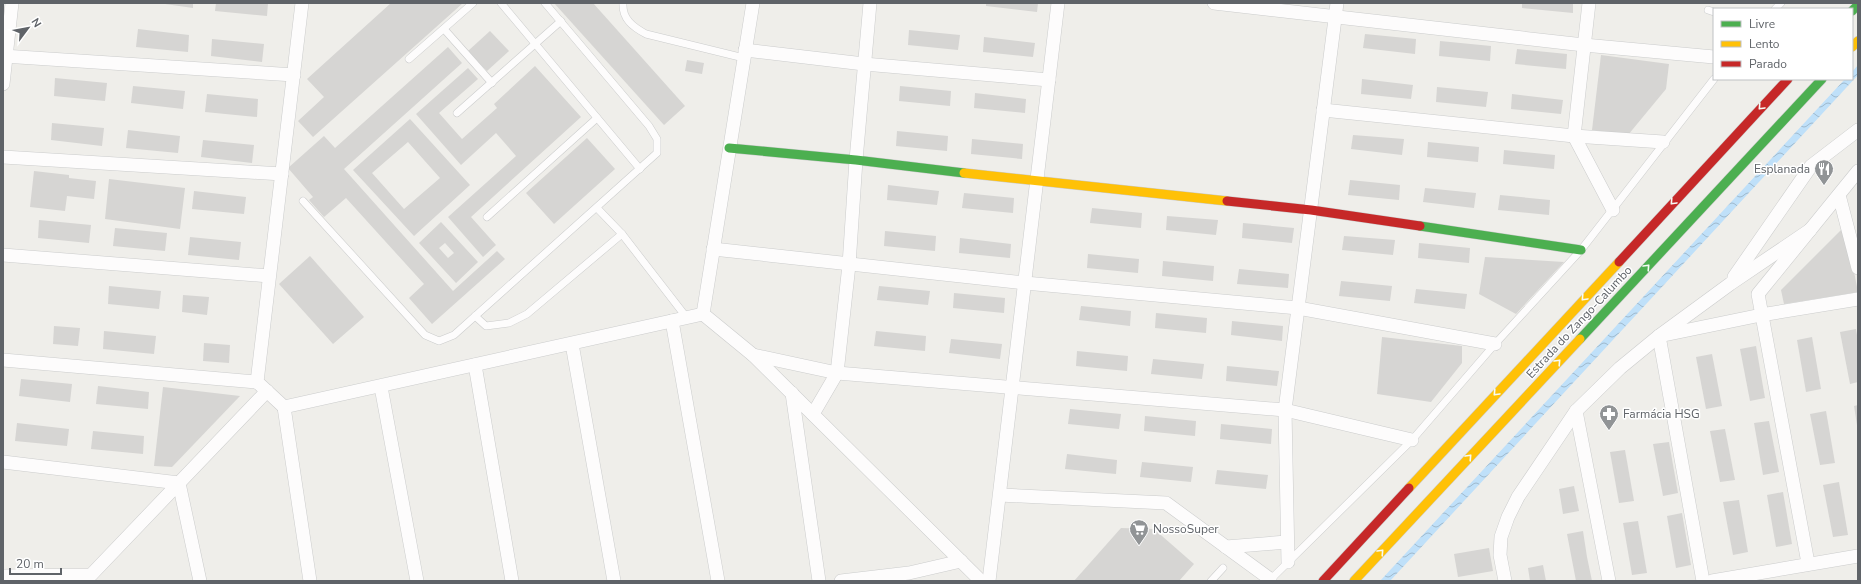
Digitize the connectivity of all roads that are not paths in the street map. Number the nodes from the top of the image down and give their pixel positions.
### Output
1 (12, 3) edge
2 (302, 3) edge
3 (473, 3) edge
4 (502, 3) edge
5 (546, 3) edge
6 (623, 3) edge
7 (753, 3) edge
8 (870, 3) edge
9 (1058, 3) edge
10 (1214, 3) edge
11 (1337, 3) edge
12 (1589, 3) edge
13 (1335, 16) junction
14 (561, 22) junction
15 (444, 29) junction
16 (536, 44) junction
17 (1584, 46) junction
18 (745, 54) junction
19 (4, 56) edge
20 (1713, 57) edge
21 (409, 59) dead end
22 (864, 64) junction
23 (294, 75) junction
24 (1713, 79) edge
25 (1049, 80) junction
26 (1787, 80) edge
27 (1821, 80) edge
28 (492, 83) junction
29 (3, 84) edge
30 (1323, 110) junction
31 (457, 113) dead end
32 (597, 118) junction
33 (1858, 130) edge
34 (1574, 136) junction
35 (1663, 142) junction
36 (729, 148) junction
37 (3, 157) edge
38 (856, 160) junction
39 (640, 169) junction
40 (1858, 171) edge
41 (282, 174) junction
42 (1037, 182) junction
43 (1839, 195) junction
44 (303, 201) dead end
45 (597, 208) junction
46 (1310, 210) junction
47 (1613, 210) junction
48 (487, 217) dead end
49 (1810, 230) junction
50 (622, 234) junction
51 (713, 249) junction
52 (1581, 250) junction
53 (3, 255) edge
54 (849, 265) junction
55 (1858, 268) edge
56 (269, 276) junction
57 (1025, 283) junction
58 (1730, 284) junction
59 (1858, 299) edge
60 (1298, 308) junction
61 (703, 314) junction
62 (1762, 314) junction
63 (475, 316) junction
64 (687, 318) junction
65 (672, 321) junction
66 (1659, 336) junction
67 (572, 344) junction
68 (1495, 344) junction
69 (753, 354) junction
70 (3, 360) edge
71 (475, 365) junction
72 (837, 373) junction
73 (257, 382) junction
74 (381, 387) junction
75 (1013, 387) junction
76 (267, 391) junction
77 (792, 393) junction
78 (284, 407) junction
79 (1285, 410) junction
80 (1576, 411) junction
81 (813, 414) junction
82 (1412, 440) junction
83 (3, 462) edge
84 (179, 483) junction
85 (1000, 495) junction
86 (1287, 542) junction
87 (1226, 547) junction
88 (1858, 556) edge
89 (961, 561) junction
90 (1288, 562) junction
91 (1808, 564) junction
92 (1223, 568) dead end
93 (3, 576) edge
94 (911, 577) edge
95 (92, 578) edge
96 (1269, 580) edge
97 (200, 581) edge
98 (310, 581) edge
99 (417, 581) edge
100 (512, 581) edge
101 (614, 581) edge
102 (718, 581) edge
103 (819, 581) edge
104 (841, 581) edge
105 (981, 581) edge
106 (989, 581) edge
107 (1211, 581) edge
108 (1324, 581) edge
109 (1354, 581) edge
110 (1505, 581) edge
111 (1609, 581) edge
112 (1703, 581) edge
113 (1712, 581) edge

1 - 19 street
2 - 23 street
3 - 15 lane
4 - 16 lane
5 - 14 lane
6 - 18 lane
7 - 18 street
8 - 22 street
9 - 25 street
10 - 13 street
11 - 13 street
12 - 17 street
13 - 17 street
13 - 30 street
14 - 16 lane
14 - 39 lane
15 - 21 lane
15 - 28 lane
16 - 28 lane
16 - 32 lane
17 - 20 street
17 - 34 street
18 - 22 street
18 - 36 street
19 - 23 street
19 - 29 street
22 - 25 street
22 - 38 street
23 - 41 street
24 - 35 lane
25 - 42 street
26 -> 108 main road, Estrada do Zango-Calumbo
109 -> 27 main road, Estrada do Zango-Calumbo
28 - 31 lane
30 - 34 street
30 - 46 street
32 - 39 lane
32 - 48 lane
33 - 58 street
34 - 35 street
34 - 47 street
35 - 47 lane
36 - 38 main road
36 - 51 street
37 - 41 street
38 - 42 main road
38 - 54 street
39 - 45 lane
40 - 43 street
41 - 56 street
42 - 46 main road
42 - 57 street
43 - 49 street
43 - 55 street
44 - 63 lane
45 - 50 lane
45 - 63 lane
46 - 52 main road
46 - 60 street
47 - 52 lane
49 - 58 street
49 - 62 street
50 - 63 lane
50 - 64 lane
51 - 54 street
51 - 61 street
52 - 68 lane
53 - 56 street
54 - 57 street
54 - 72 street
56 - 73 street
57 - 60 street
57 - 75 street
58 - 66 street
59 - 62 street
60 - 68 street
60 - 79 street
61 - 64 street
61 - 69 street
62 - 66 street
62 - 91 street
64 - 65 street
65 - 67 street
65 - 102 street
66 - 80 street
66 - 112 street
67 - 71 street
67 - 101 street
68 - 82 lane
69 - 72 street
69 - 77 street
70 - 73 street
71 - 74 street
71 - 100 street
72 - 75 street
72 - 81 street
73 - 76 street
74 - 78 street
74 - 99 street
75 - 79 street
75 - 85 street
76 - 78 street
76 - 84 street
77 - 81 street
77 - 103 street
78 - 98 street
79 - 82 street
79 - 86 street
80 - 110 street
80 - 111 street
81 - 89 street
82 - 90 lane
83 - 84 street
84 - 95 street
84 - 97 street
85 - 87 street
85 - 106 street
86 - 87 street
86 - 90 street
87 - 96 street
88 - 91 street
89 - 94 street
89 - 105 street
90 - 96 lane
91 - 113 street
92 - 107 lane
93 - 95 street
94 - 104 street

